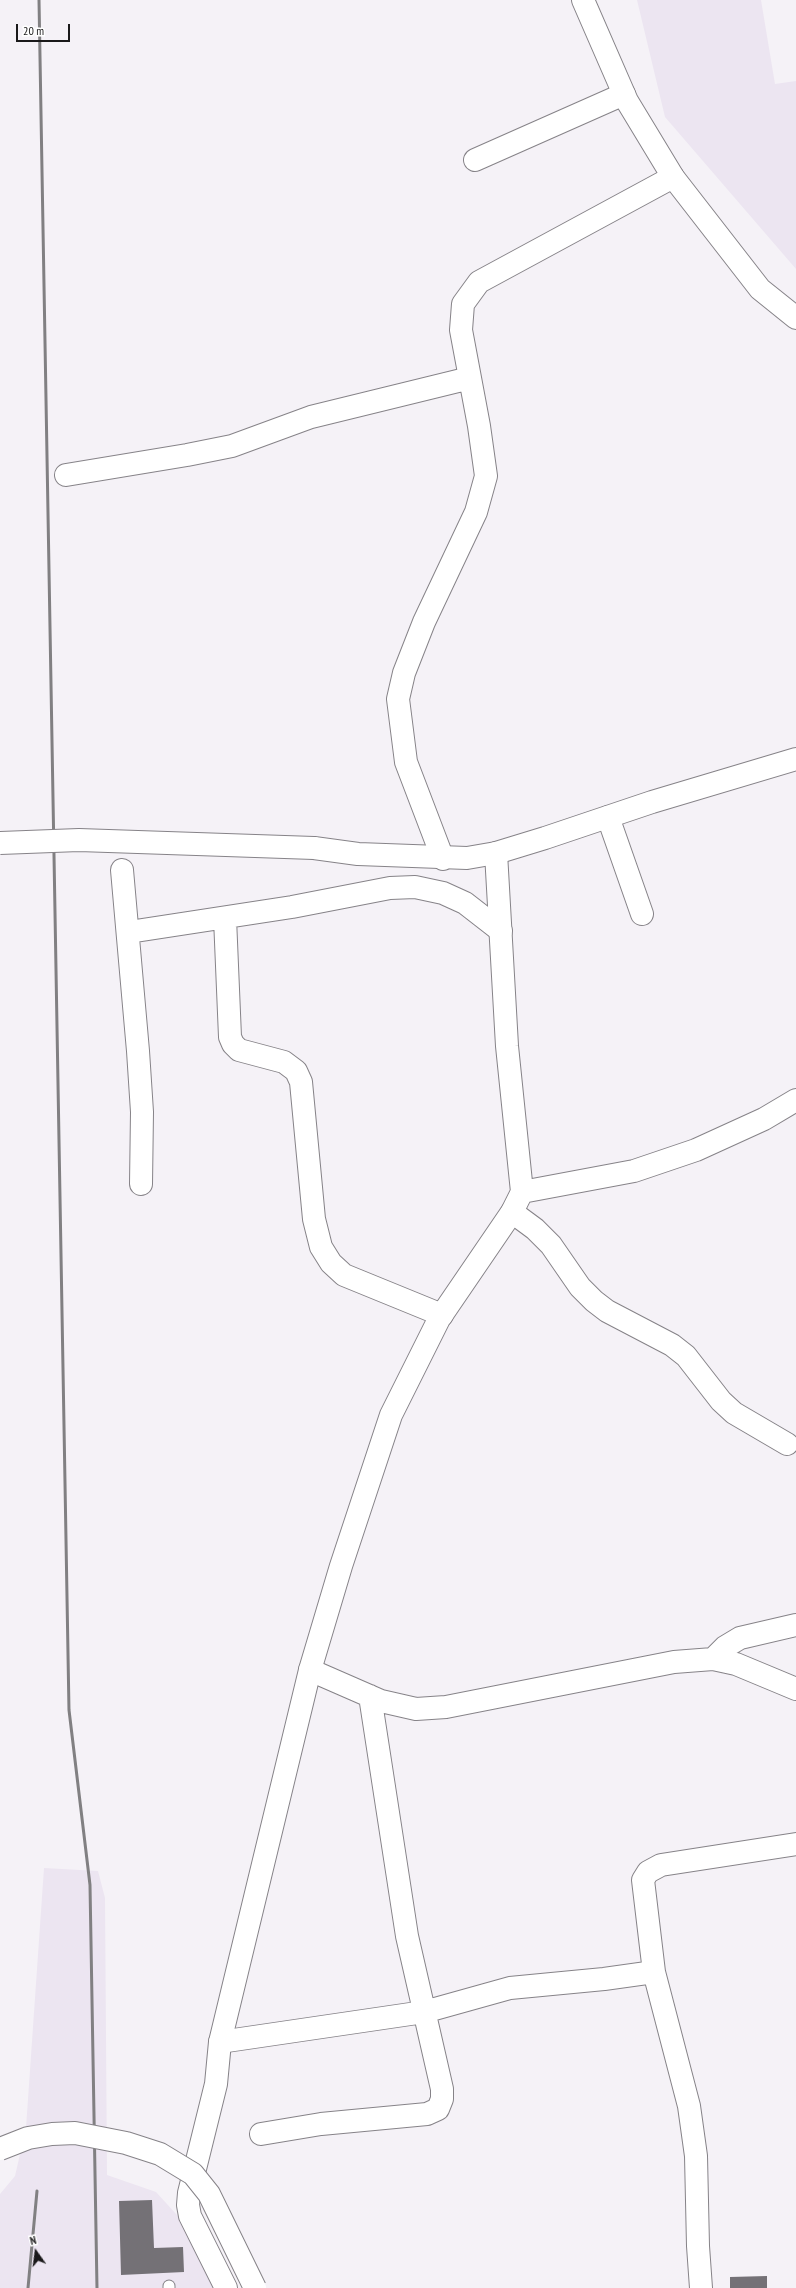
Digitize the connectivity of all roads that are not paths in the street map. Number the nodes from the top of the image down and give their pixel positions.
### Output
1 (583, 0) edge
2 (624, 94) junction
3 (475, 160) dead end
4 (673, 177) junction
5 (796, 318) edge
6 (470, 378) junction
7 (66, 475) dead end
8 (794, 764) edge
9 (608, 817) junction
10 (0, 843) edge
11 (496, 853) junction
12 (443, 859) junction
13 (122, 870) dead end
14 (642, 914) dead end
15 (225, 918) junction
16 (129, 932) junction
17 (501, 932) junction
18 (796, 1100) edge
19 (141, 1184) dead end
20 (522, 1192) junction
21 (512, 1212) junction
22 (442, 1315) junction
23 (787, 1444) dead end
24 (796, 1625) edge
25 (713, 1658) junction
26 (310, 1670) junction
27 (796, 1689) edge
28 (370, 1696) junction
29 (796, 1844) edge
30 (654, 1972) junction
31 (424, 2012) junction
32 (220, 2042) junction
33 (262, 2134) dead end
34 (0, 2149) edge
35 (226, 2288) edge
36 (255, 2288) edge
37 (701, 2288) edge

1 - 2 street
2 - 3 street
2 - 4 street
4 - 5 street
4 - 6 street
6 - 7 street
6 - 12 street
8 - 9 street
9 - 11 street
9 - 14 street
10 - 12 street, bridge
11 - 12 street
11 - 17 street
13 - 16 street
15 - 16 street
15 - 17 street
15 - 22 street
16 - 19 street
17 - 20 street
18 - 20 street
20 - 21 street
21 - 22 street
21 - 23 street
22 - 26 street
24 - 25 street
25 - 27 street
25 - 28 street
26 - 28 street
26 - 32 street
28 - 31 street
29 - 30 street
30 - 31 street
30 - 37 street
31 - 32 street
31 - 33 street
32 - 35 street
34 - 36 street, bridge

